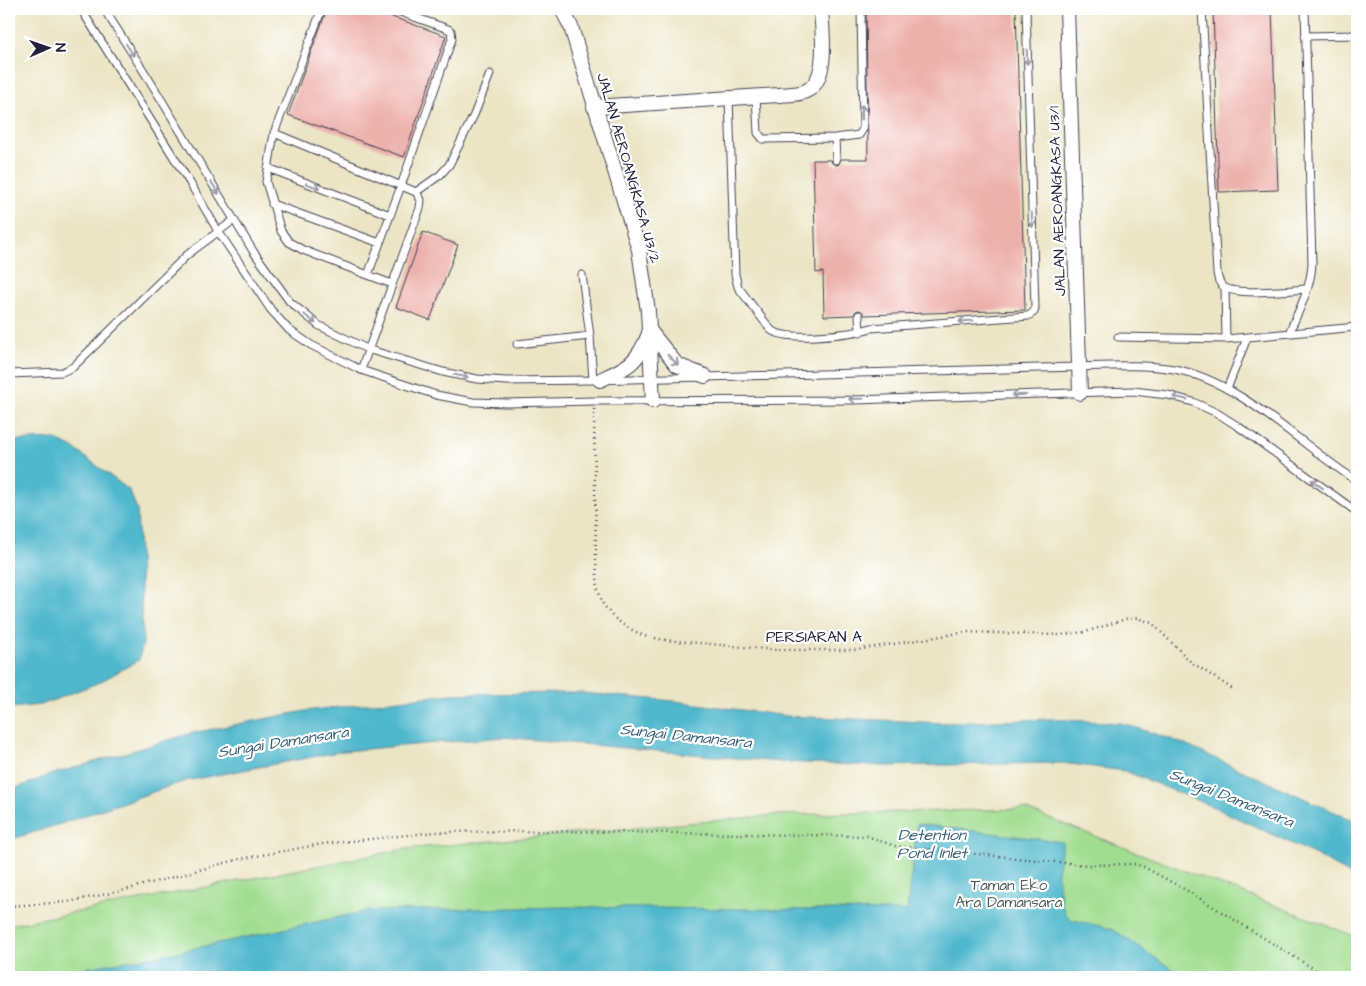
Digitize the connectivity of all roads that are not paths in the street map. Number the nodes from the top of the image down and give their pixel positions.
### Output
1 (81, 9) edge
2 (104, 9) edge
3 (322, 9) edge
4 (392, 9) edge
5 (562, 9) edge
6 (821, 9) edge
7 (861, 9) edge
8 (1026, 9) edge
9 (1068, 9) edge
10 (1202, 9) edge
11 (1305, 9) edge
12 (1357, 35) edge
13 (1305, 36) junction
14 (490, 74) dead end
15 (756, 96) junction
16 (729, 98) junction
17 (594, 107) junction
18 (274, 133) junction
19 (835, 138) junction
20 (836, 160) dead end
21 (268, 168) junction
22 (401, 186) junction
23 (416, 192) junction
24 (272, 204) junction
25 (390, 215) junction
26 (234, 220) junction
27 (218, 231) junction
28 (380, 243) junction
29 (368, 274) junction
30 (582, 275) dead end
31 (392, 284) junction
32 (1225, 288) junction
33 (1307, 289) junction
34 (859, 315) dead end
35 (1357, 328) edge
36 (650, 331) junction
37 (860, 332) junction
38 (1289, 333) junction
39 (590, 336) junction
40 (1118, 337) dead end
41 (1247, 338) junction
42 (1226, 339) junction
43 (517, 344) dead end
44 (367, 349) junction
45 (1079, 367) junction
46 (361, 370) junction
47 (9, 374) edge
48 (705, 376) junction
49 (652, 378) junction
50 (596, 380) junction
51 (1227, 390) junction
52 (1080, 393) junction
53 (653, 401) junction
54 (1357, 482) edge
55 (1357, 512) edge

1 - 27 lane
2 -> 26 lane
3 - 18 lane
4 - 22 lane
5 - 17 street, JALAN AEROANGKASA U3/2
6 - 15 street
19 -> 7 lane
8 -> 37 lane
9 - 45 street, JALAN AEROANGKASA U3/1
10 - 32 lane
11 - 13 lane
12 - 13 lane
13 - 33 lane
14 - 23 lane
15 - 16 street
15 - 19 lane
16 - 17 street
16 - 37 lane
17 - 36 street, JALAN AEROANGKASA U3/2
18 - 21 lane
18 - 22 lane
19 - 20 lane
21 - 24 lane
21 -> 25 lane
22 - 23 lane
22 - 25 lane
23 - 31 lane
24 - 28 lane
24 - 29 lane
25 - 28 lane
26 - 27 lane
26 -> 44 lane
27 - 46 lane
27 - 47 lane
28 - 29 lane
29 - 31 lane
30 - 39 lane
31 - 44 lane
32 - 33 lane
32 - 42 lane
33 - 38 lane
34 - 37 lane
35 - 38 lane
36 -> 48 street
36 - 49 street, JALAN AEROANGKASA U3/2
36 - 50 street
38 - 41 lane
39 - 43 lane
39 - 50 lane
40 - 42 lane
41 - 42 lane
41 - 51 lane
44 - 46 lane
44 -> 50 lane
45 - 48 lane
45 - 51 lane
45 - 52 street, JALAN AEROANGKASA U3/1
46 - 53 lane
48 - 49 lane
49 - 50 lane
49 - 53 street, JALAN AEROANGKASA U3/2
51 - 54 lane
52 -> 53 lane
55 -> 52 lane

